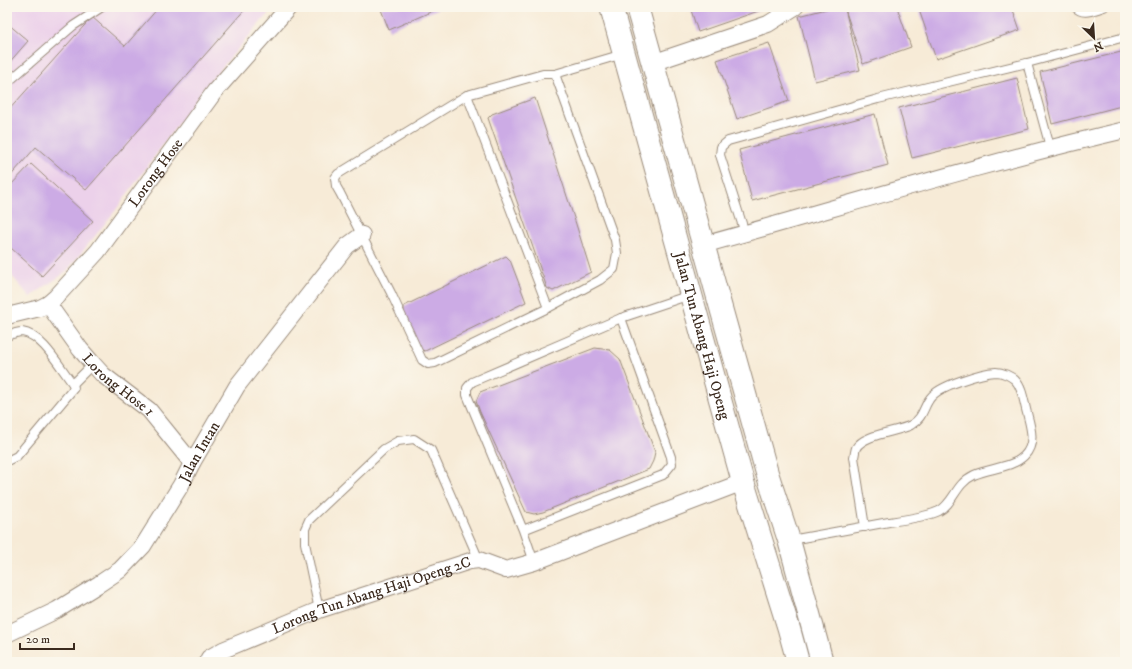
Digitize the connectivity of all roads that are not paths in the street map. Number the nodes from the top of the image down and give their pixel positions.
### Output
1 (102, 7) edge
2 (289, 7) edge
3 (611, 7) edge
4 (637, 7) edge
5 (794, 7) edge
6 (1075, 7) edge
7 (1104, 7) edge
8 (1125, 37) edge
9 (623, 54) junction
10 (652, 63) junction
11 (1027, 64) junction
12 (554, 74) junction
13 (7, 83) edge
14 (467, 95) junction
15 (1125, 130) edge
16 (1050, 148) junction
17 (744, 233) junction
18 (362, 235) junction
19 (703, 245) junction
20 (691, 295) junction
21 (48, 304) junction
22 (548, 308) junction
23 (7, 316) edge
24 (621, 318) junction
25 (7, 336) edge
26 (93, 364) junction
27 (73, 384) junction
28 (7, 460) edge
29 (192, 463) junction
30 (743, 482) junction
31 (865, 527) junction
32 (523, 530) junction
33 (789, 540) junction
34 (479, 560) junction
35 (534, 562) junction
36 (319, 610) junction
37 (7, 634) edge
38 (207, 662) edge
39 (798, 662) edge
40 (822, 662) edge

1 - 13 lane
2 - 21 street, Lorong Hose
3 - 9 main road, Jalan Tun Abang Haji Openg
4 - 10 main road, Jalan Tun Abang Haji Openg
5 - 10 street
6 - 7 lane
8 - 11 lane
9 - 12 lane
9 - 20 main road, Jalan Tun Abang Haji Openg
10 - 19 main road, Jalan Tun Abang Haji Openg
11 - 16 lane
11 - 17 lane
12 - 14 lane
12 - 22 lane
14 - 18 lane
14 - 22 lane
15 - 16 street
16 - 17 street
17 - 19 street
18 - 22 lane
18 - 29 street, Jalan Intan
19 - 33 main road, Jalan Tun Abang Haji Openg
20 - 24 lane
20 - 30 main road, Jalan Tun Abang Haji Openg
21 - 23 street, Lorong Hose
21 - 26 street, Lorong Hose 1
24 - 32 lane
24 - 32 lane
25 - 27 lane
26 - 27 lane
26 - 29 street, Lorong Hose 1
27 - 28 lane
29 - 37 street, Jalan Intan
30 - 35 street, Lorong Tun Abang Haji Openg 2C
30 - 39 main road, Jalan Tun Abang Haji Openg
31 - 31 lane
31 - 33 lane
32 - 35 lane
33 - 40 main road, Jalan Tun Abang Haji Openg
34 - 35 street, Lorong Tun Abang Haji Openg 2C
34 - 36 street, Lorong Tun Abang Haji Openg 2C
34 - 36 lane
36 - 38 street, Lorong Tun Abang Haji Openg 2C

